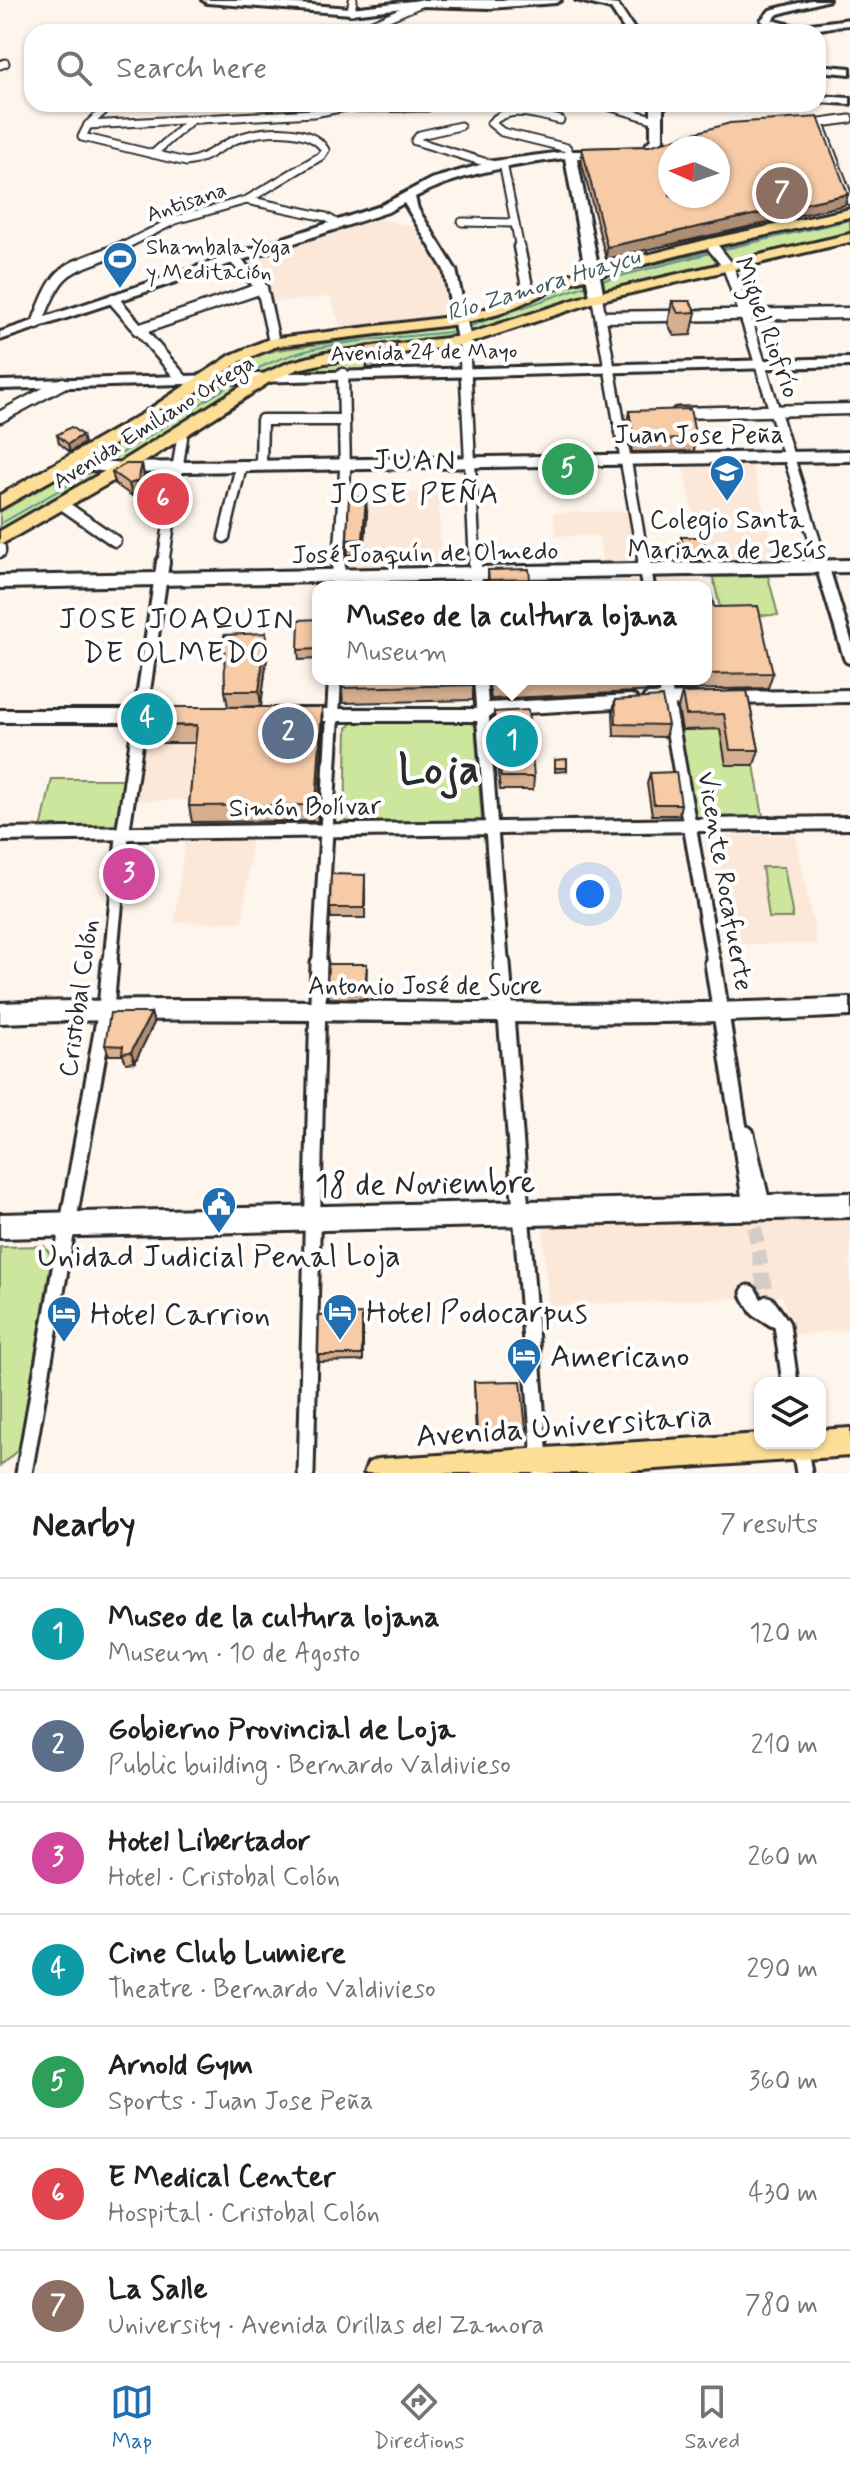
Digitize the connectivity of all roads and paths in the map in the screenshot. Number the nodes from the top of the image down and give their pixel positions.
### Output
1 (207, 0) edge
2 (556, 0) edge
3 (581, 0) edge
4 (824, 0) edge
5 (424, 2) edge
6 (352, 5) edge
7 (377, 5) edge
8 (850, 22) edge
9 (373, 24) edge
10 (626, 24) edge
11 (772, 24) edge
12 (826, 25) edge
13 (826, 69) edge
14 (850, 71) edge
15 (826, 100) edge
16 (850, 101) edge
17 (102, 112) edge
18 (300, 112) edge
19 (628, 112) edge
20 (657, 112) edge
21 (850, 119) edge
22 (560, 120) dead end
23 (656, 120) junction
24 (190, 121) junction
25 (820, 123) junction
26 (88, 125) junction
27 (800, 125) edge
28 (460, 126) dead end
29 (658, 150) edge
30 (646, 151) junction
31 (153, 154) junction
32 (570, 154) junction
33 (498, 164) junction
34 (846, 176) edge
35 (409, 197) junction
36 (247, 200) junction
37 (850, 201) edge
38 (850, 213) edge
39 (367, 215) junction
40 (462, 222) dead end
41 (513, 223) junction
42 (338, 224) junction
43 (420, 224) junction
44 (850, 238) edge
45 (711, 245) junction
46 (234, 259) junction
47 (727, 265) junction
48 (593, 273) junction
49 (262, 288) junction
50 (529, 296) junction
51 (597, 297) junction
52 (113, 299) junction
53 (850, 313) edge
54 (745, 315) junction
55 (602, 317) junction
56 (460, 320) junction
57 (37, 324) junction
58 (138, 330) junction
59 (0, 336) edge
60 (464, 340) junction
61 (274, 342) junction
62 (850, 362) edge
63 (761, 365) junction
64 (611, 369) junction
65 (466, 371) junction
66 (343, 374) junction
67 (209, 377) junction
68 (182, 379) junction
69 (262, 380) junction
70 (63, 383) junction
71 (0, 386) edge
72 (850, 409) edge
73 (775, 410) junction
74 (665, 413) edge
75 (634, 414) edge
76 (618, 415) junction
77 (0, 417) edge
78 (343, 420) junction
79 (178, 433) junction
80 (850, 456) edge
81 (627, 457) junction
82 (790, 457) junction
83 (468, 461) junction
84 (74, 464) junction
85 (261, 465) junction
86 (342, 465) junction
87 (241, 466) junction
88 (178, 467) junction
89 (118, 468) junction
90 (0, 503) edge
91 (63, 505) junction
92 (224, 537) dead end
93 (0, 539) edge
94 (115, 541) dead end
95 (825, 566) junction
96 (850, 566) edge
97 (644, 570) junction
98 (474, 572) junction
99 (163, 580) junction
100 (337, 581) edge
101 (475, 581) edge
102 (647, 581) edge
103 (0, 582) edge
104 (850, 657) edge
105 (335, 685) edge
106 (480, 685) edge
107 (665, 685) edge
108 (850, 696) edge
109 (668, 699) junction
110 (290, 715) edge
111 (335, 715) junction
112 (482, 715) junction
113 (0, 716) edge
114 (148, 716) junction
115 (850, 823) edge
116 (691, 825) junction
117 (328, 828) junction
118 (491, 830) junction
119 (123, 832) junction
120 (0, 835) edge
121 (850, 1007) edge
122 (106, 1009) junction
123 (0, 1013) edge
124 (316, 1013) junction
125 (505, 1014) junction
126 (722, 1014) junction
127 (850, 1205) edge
128 (757, 1206) junction
129 (524, 1214) junction
130 (311, 1217) junction
131 (69, 1222) junction
132 (0, 1226) edge
133 (749, 1293) dead end
134 (767, 1304) tunnel mouth
135 (782, 1325) junction
136 (789, 1377) edge
137 (850, 1442) edge
138 (801, 1454) edge
139 (541, 1467) edge
140 (24, 1473) edge
141 (306, 1473) edge
142 (378, 1473) edge

1 - 6 street
2 - 5 street
3 - 10 street
4 - 11 street
5 - 7 street
5 - 9 street
6 - 7 street
8 - 12 street
13 - 14 street
15 - 16 street
17 - 26 street
18 - 24 street
19 - 23 street
20 - 23 street
21 - 25 street
22 - 32 street
23 - 30 street
24 - 26 street
24 - 31 street
25 - 27 street
25 - 34 street
26 - 31 street
28 - 33 street
29 - 30 street
30 - 32 street
31 - 36 street, Antisana
32 - 33 street
32 - 48 street
33 - 35 street
33 - 41 street
34 - 37 street
35 - 39 street
35 - 43 street
36 - 42 street
36 - 57 street, Antisana
38 - 45 main road
39 - 42 street
39 - 43 street
40 - 41 street
41 - 50 street
42 - 46 street
43 - 56 street
44 - 47 main road, Avenida Emiliano Ortega
45 - 47 street, Miguel Riofrío
45 - 48 main road
46 - 49 street
46 - 52 street
47 - 51 main road, Avenida Emiliano Ortega
47 - 54 street, Miguel Riofrío
48 - 50 main road
48 - 51 street
49 - 58 street
49 - 61 street
50 - 56 main road
51 - 55 street
51 - 60 main road, Avenida Emiliano Ortega
52 - 57 street
52 - 58 street
53 - 54 street
54 - 55 street
54 - 63 street, Miguel Riofrío
55 - 64 street
56 - 60 street
56 - 61 main road
57 - 59 street
58 - 68 street
60 - 65 street
60 - 69 main road, Avenida Emiliano Ortega
61 - 67 main road
62 - 63 street, Avenida 24 de Mayo
63 - 64 street, Avenida 24 de Mayo
63 - 73 street, Miguel Riofrío
64 - 65 street, Avenida 24 de Mayo
64 - 76 street
65 - 66 street, Avenida 24 de Mayo
65 - 83 street
66 - 69 street, Avenida 24 de Mayo
66 - 78 street
67 - 68 street, Avenida 24 de Mayo
67 - 69 street, Avenida 24 de Mayo
67 - 84 main road
68 - 70 street, Avenida 24 de Mayo
69 - 79 main road, Avenida Emiliano Ortega
70 - 71 street, Avenida 24 de Mayo
70 - 77 street
72 - 73 street
73 - 74 street
73 - 82 street, Miguel Riofrío
75 - 76 street
76 - 81 street
78 - 85 street
78 - 86 street
79 - 88 street, Cristobal Colón
79 - 89 main road, Avenida Emiliano Ortega
80 - 82 street, Juan Jose Peña
81 - 82 street, Juan Jose Peña
81 - 83 street, Juan Jose Peña
81 - 97 street
82 - 95 street, Miguel Riofrío
83 - 86 street, Juan Jose Peña
83 - 98 street
84 - 89 street, Juan Jose Peña
84 - 90 main road
85 - 86 street, Juan Jose Peña
85 - 87 street, Juan Jose Peña
86 - 100 street
87 - 88 street, Juan Jose Peña
87 - 92 street
88 - 89 street, Juan Jose Peña
88 - 99 street, Cristobal Colón
89 - 91 main road, Avenida Emiliano Ortega
91 - 93 main road, Avenida Emiliano Ortega
91 - 94 street
95 - 96 street, José Joaquín de Olmedo
95 - 97 street, José Joaquín de Olmedo
95 - 104 street, Miguel Riofrío
97 - 98 street, José Joaquín de Olmedo
97 - 102 street
98 - 100 street, José Joaquín de Olmedo
98 - 101 street
99 - 100 street, José Joaquín de Olmedo
99 - 103 street, José Joaquín de Olmedo
99 - 114 street, Cristobal Colón
105 - 111 street
106 - 112 street
107 - 109 street, Vicente Rocafuerte
108 - 109 street
109 - 112 street
109 - 116 street, Vicente Rocafuerte
110 - 111 street
111 - 112 street
111 - 117 street
112 - 118 street
113 - 114 street
114 - 119 street, Cristobal Colón
115 - 116 street, Simón Bolívar
116 - 118 street, Simón Bolívar
116 - 126 street, Vicente Rocafuerte
117 - 118 street, Simón Bolívar
117 - 119 street, Simón Bolívar
117 - 124 street
118 - 125 street
119 - 120 street, Simón Bolívar
119 - 122 street, Cristobal Colón
121 - 126 street, Antonio José de Sucre
122 - 123 street, Antonio José de Sucre
122 - 124 street, Antonio José de Sucre
122 - 131 street, Cristobal Colón
124 - 125 street, Antonio José de Sucre
124 - 130 street
125 - 126 street, Antonio José de Sucre
125 - 129 street
126 - 128 street, Vicente Rocafuerte
127 - 128 street, 18 de Noviembre
128 - 129 street, 18 de Noviembre
129 - 130 street, 18 de Noviembre
129 - 139 street
130 - 131 street, 18 de Noviembre
130 - 141 street
131 - 132 street, 18 de Noviembre
131 - 140 street, Cristobal Colón
133 - 135 street
134 - 135 street
135 - 136 street
137 - 138 main road, Avenida Universitaria
138 - 139 main road, Avenida Universitaria
139 - 142 main road, Avenida Universitaria

